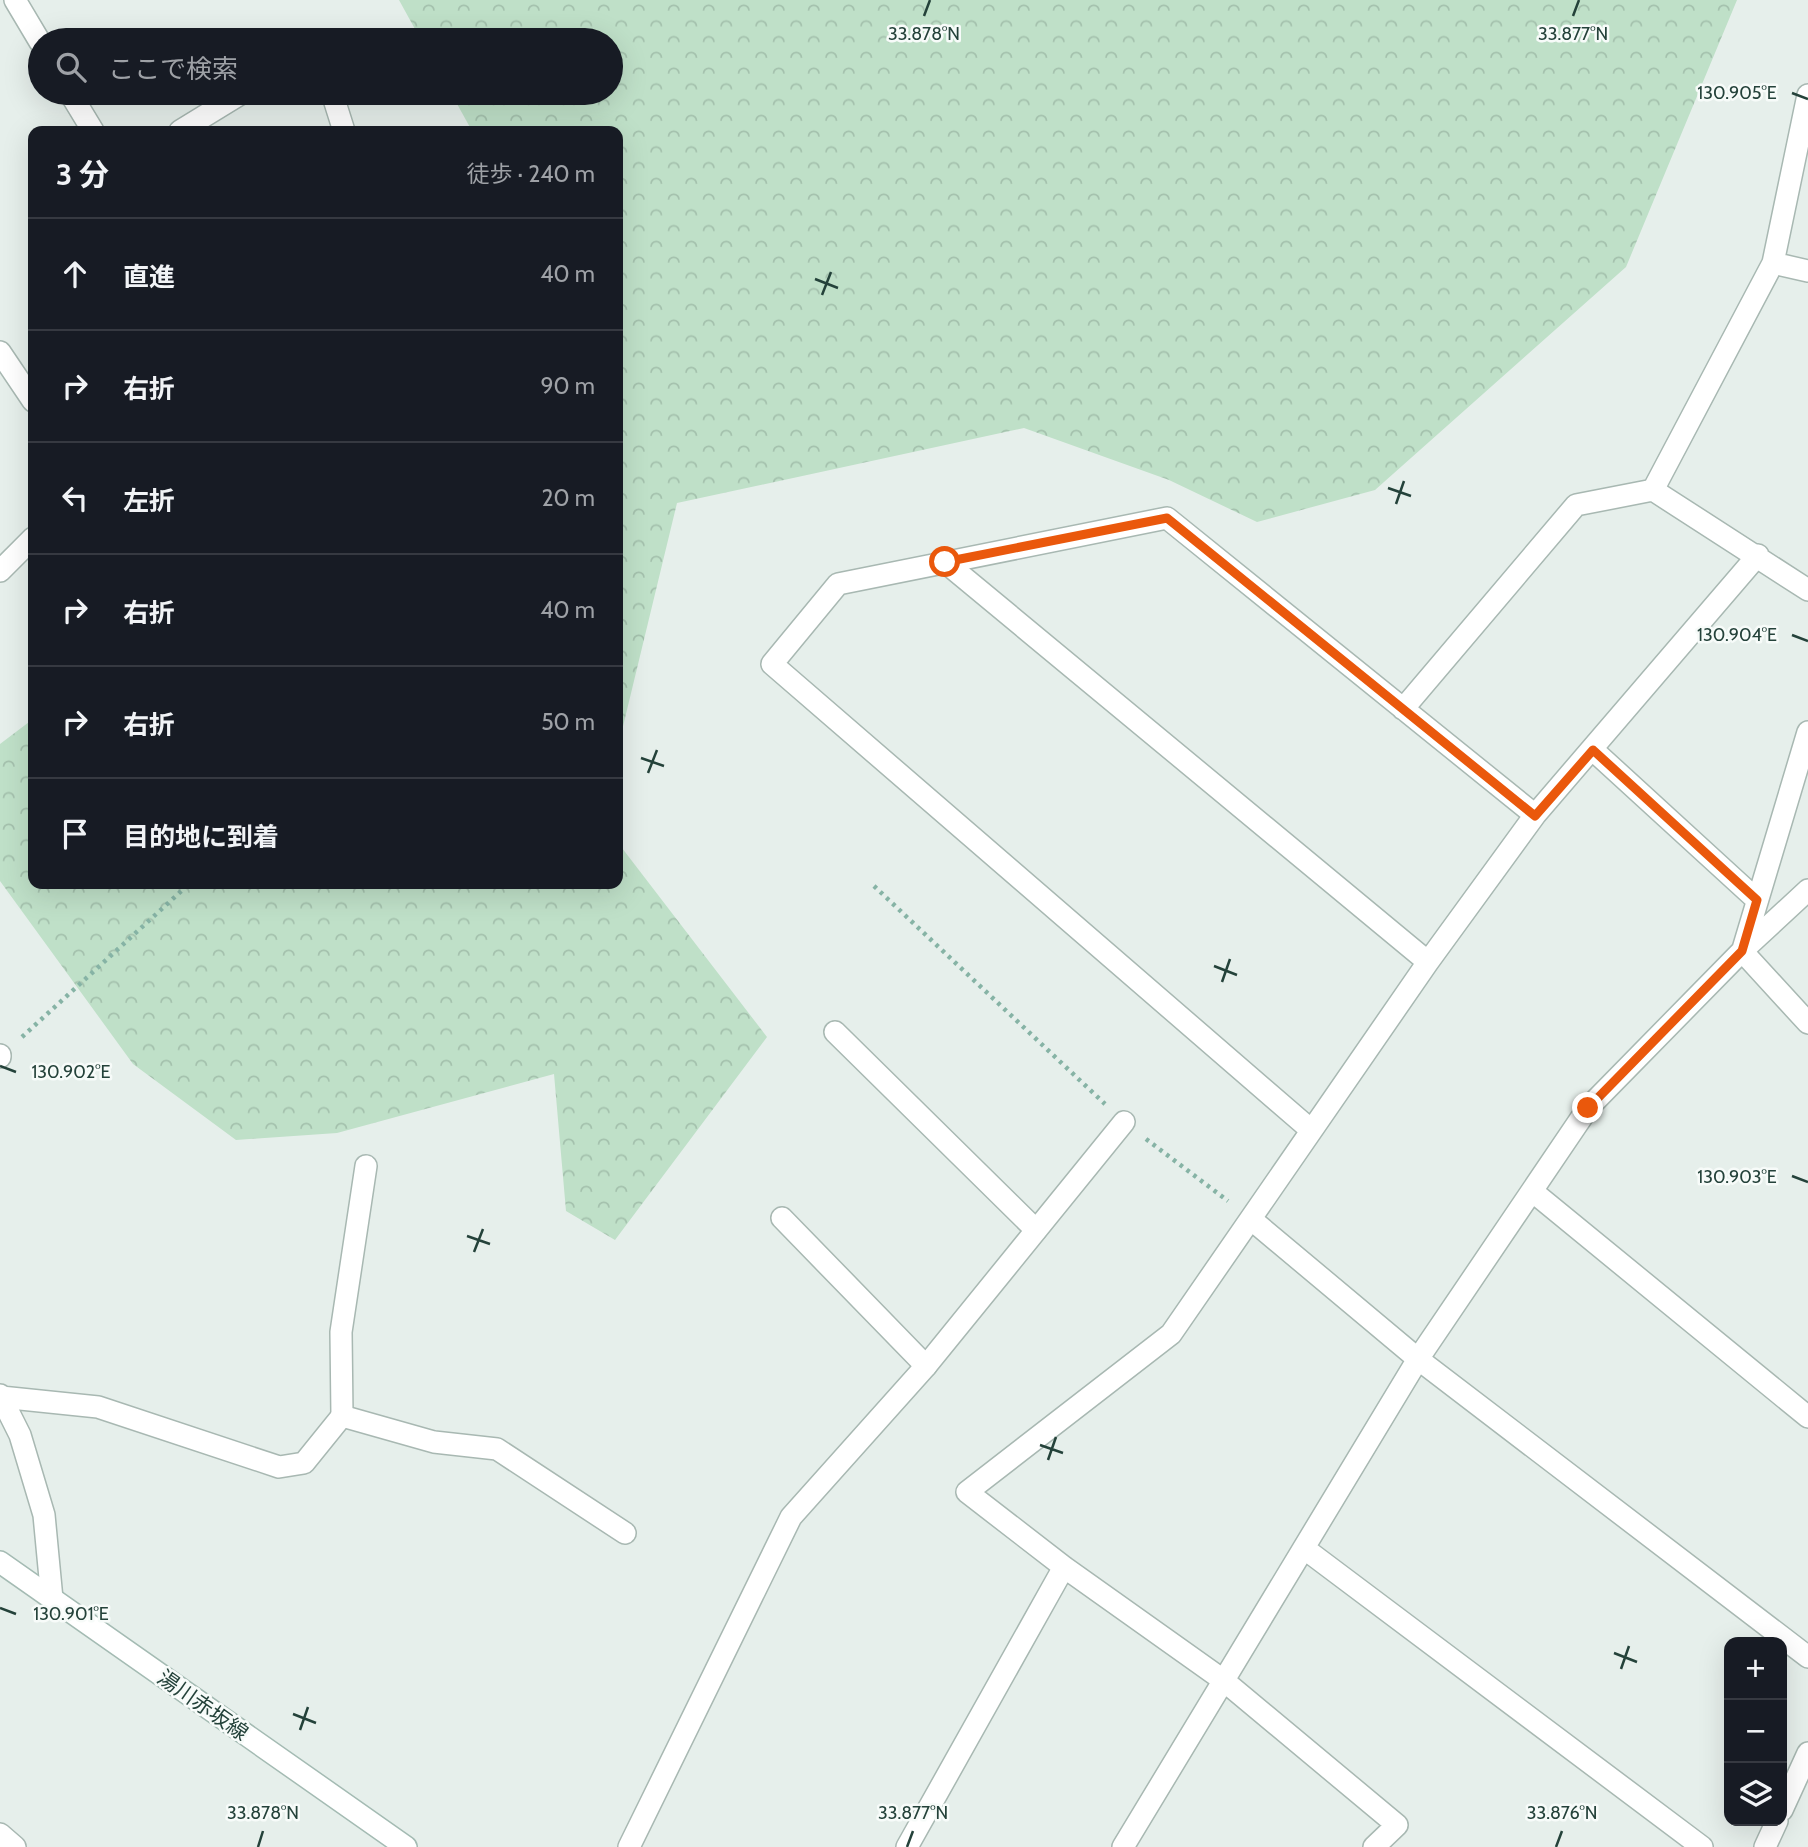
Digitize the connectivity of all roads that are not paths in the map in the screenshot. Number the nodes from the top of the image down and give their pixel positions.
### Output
1 (15, 0) edge
2 (32, 28) edge
3 (1808, 95) edge
4 (77, 105) edge
5 (222, 105) edge
6 (336, 105) edge
7 (90, 126) edge
8 (188, 126) edge
9 (342, 126) edge
10 (1773, 262) junction
11 (1808, 271) edge
12 (0, 352) edge
13 (28, 394) edge
14 (1653, 490) junction
15 (28, 543) edge
16 (1758, 555) junction
17 (945, 562) junction
18 (0, 571) edge
19 (1808, 590) edge
20 (1403, 709) junction
21 (1808, 732) edge
22 (1593, 750) junction
23 (1535, 816) junction
24 (1808, 890) edge
25 (1757, 900) junction
26 (1742, 951) junction
27 (1428, 962) junction
28 (1808, 1023) edge
29 (835, 1032) dead end
30 (1124, 1122) road end
31 (1311, 1130) junction
32 (366, 1166) dead end
33 (1532, 1191) junction
34 (782, 1218) dead end
35 (1252, 1220) junction
36 (1036, 1230) junction
37 (1418, 1359) junction
38 (926, 1366) junction
39 (1, 1396) edge
40 (342, 1416) junction
41 (1808, 1417) edge
42 (625, 1533) dead end
43 (1305, 1549) junction
44 (0, 1562) edge
45 (1064, 1567) junction
46 (52, 1599) junction
47 (1808, 1657) edge
48 (1223, 1680) junction
49 (1808, 1753) edge
50 (1787, 1799) edge
51 (1775, 1826) edge
52 (0, 1834) edge
53 (381, 1839) edge
54 (15, 1847) edge
55 (406, 1847) edge
56 (629, 1847) edge
57 (907, 1847) edge
58 (1123, 1847) edge
59 (1374, 1847) edge
60 (1702, 1847) edge
61 (1765, 1847) edge

1 - 2 street
3 - 10 street
4 - 7 street
5 - 8 street
6 - 9 street
10 - 11 street
10 - 14 street
12 - 13 street
14 - 16 street
14 - 20 street
15 - 18 street
16 - 19 street
16 - 22 street
17 - 20 street
17 - 27 street
17 - 31 street
20 - 23 street
21 - 25 street
22 - 23 street
22 - 25 street
23 - 27 street
24 - 26 street
25 - 26 street
26 - 28 street
26 - 33 street
27 - 31 street
29 - 36 street
30 - 36 street
31 - 35 street
32 - 40 street
33 - 37 street
33 - 41 street
34 - 38 street
35 - 37 street
35 - 45 street
36 - 38 street
37 - 43 street
37 - 47 street
38 - 56 street
39 - 40 street
39 - 46 street
40 - 42 street
43 - 48 street
43 - 60 street
44 - 46 street, 湯川赤坂線
45 - 48 street
45 - 57 street
46 - 53 street, 湯川赤坂線
48 - 58 street
48 - 59 street
49 - 50 street
51 - 61 street
52 - 54 street
53 - 55 street, 湯川赤坂線

